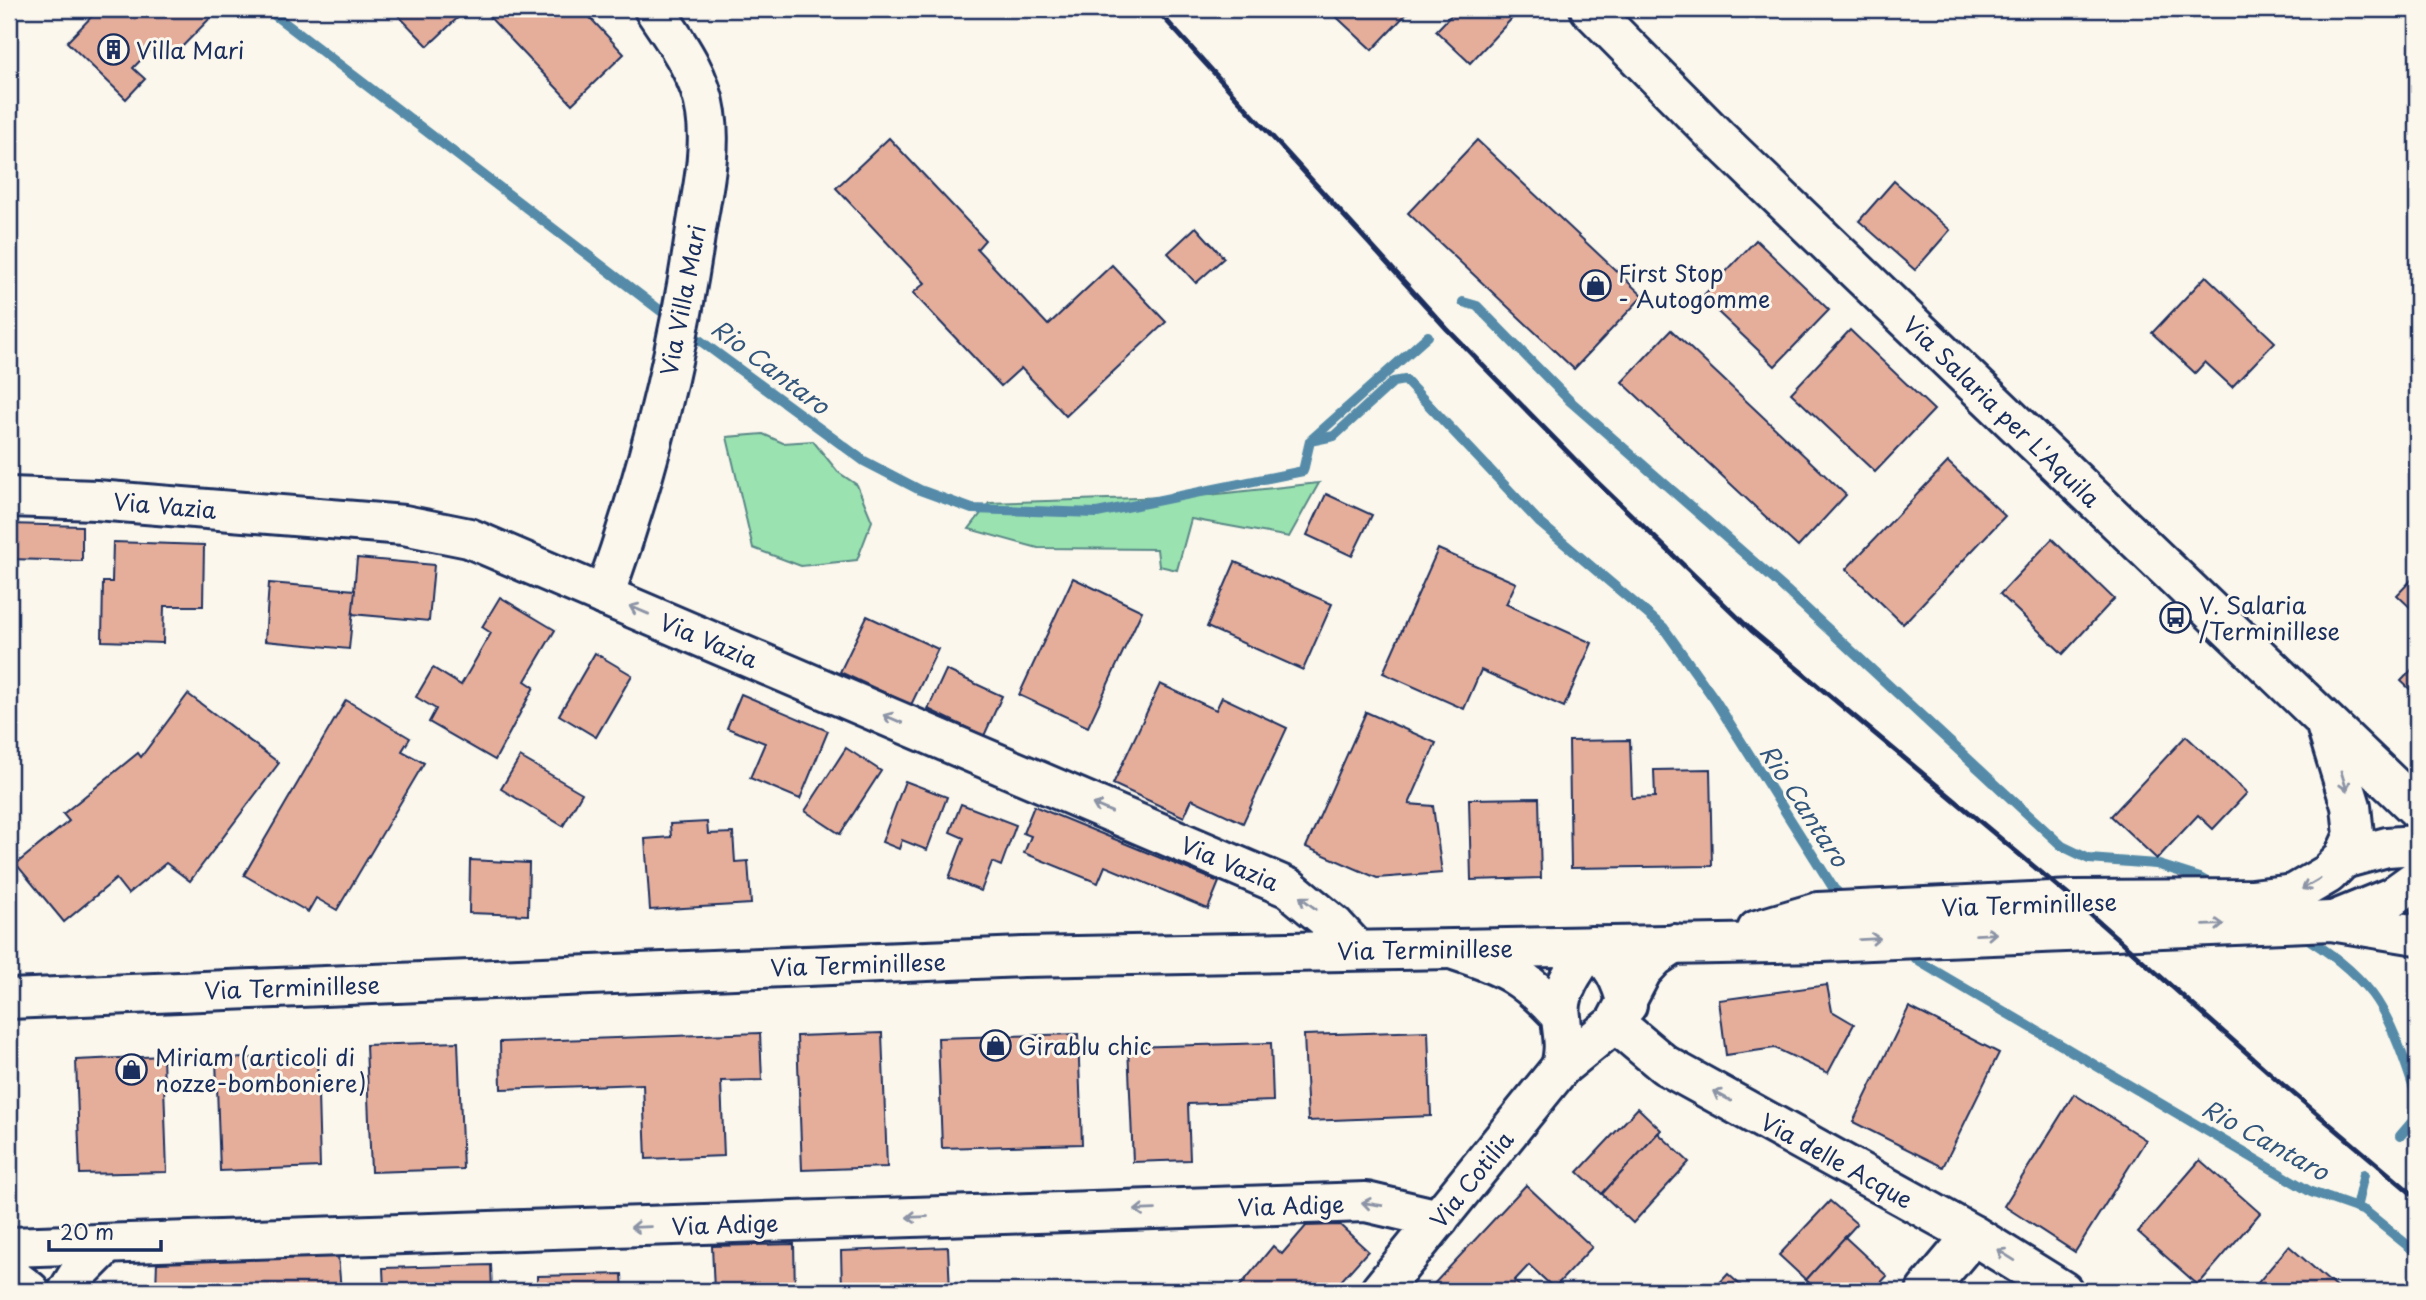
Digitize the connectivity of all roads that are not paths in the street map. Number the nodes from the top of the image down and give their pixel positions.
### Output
1 (654, 9) edge
2 (1590, 9) edge
3 (9, 497) edge
4 (604, 596) junction
5 (2323, 716) junction
6 (2417, 809) edge
7 (2417, 845) edge
8 (2343, 859) junction
9 (2417, 879) edge
10 (2262, 910) junction
11 (2320, 922) junction
12 (1820, 927) junction
13 (2417, 935) edge
14 (1692, 944) junction
15 (1592, 946) junction
16 (1452, 949) junction
17 (1357, 950) junction
18 (9, 999) edge
19 (1621, 1014) junction
20 (1560, 1015) junction
21 (1561, 1068) junction
22 (1438, 1219) junction
23 (1973, 1235) junction
24 (106, 1245) junction
25 (9, 1247) edge
26 (9, 1275) edge
27 (30, 1291) edge
28 (68, 1291) edge
29 (1380, 1291) edge
30 (1926, 1291) edge
31 (2063, 1291) edge

1 - 4 street, Via Villa Mari
2 - 5 street, Via Salaria per L'Aquila
3 - 4 street, Via Vazia
17 -> 4 street, Via Vazia
5 - 6 street, Via Salaria per L'Aquila
5 -> 8 street
7 - 8 street
8 -> 10 street, Via Terminillese
9 - 11 street
10 - 11 street, Via Terminillese
12 -> 10 street, Via Terminillese
10 - 12 street, Via Terminillese
11 - 13 street
12 - 14 street, Via Terminillese
14 - 15 street, Via Terminillese
14 - 19 street
15 - 16 street, Via Terminillese
15 - 19 street
15 - 20 street
16 - 17 street, Via Terminillese
16 - 20 street
17 - 18 street, Via Terminillese
19 - 21 street
23 -> 19 street, Via delle Acque
20 - 21 street
21 - 22 street, Via Cotilia
22 -> 24 street, Via Adige
22 - 29 street, Via Cotilia
23 - 30 street
31 -> 23 street, Via delle Acque
24 - 25 street, Via Adige
24 - 28 street
26 - 27 street

